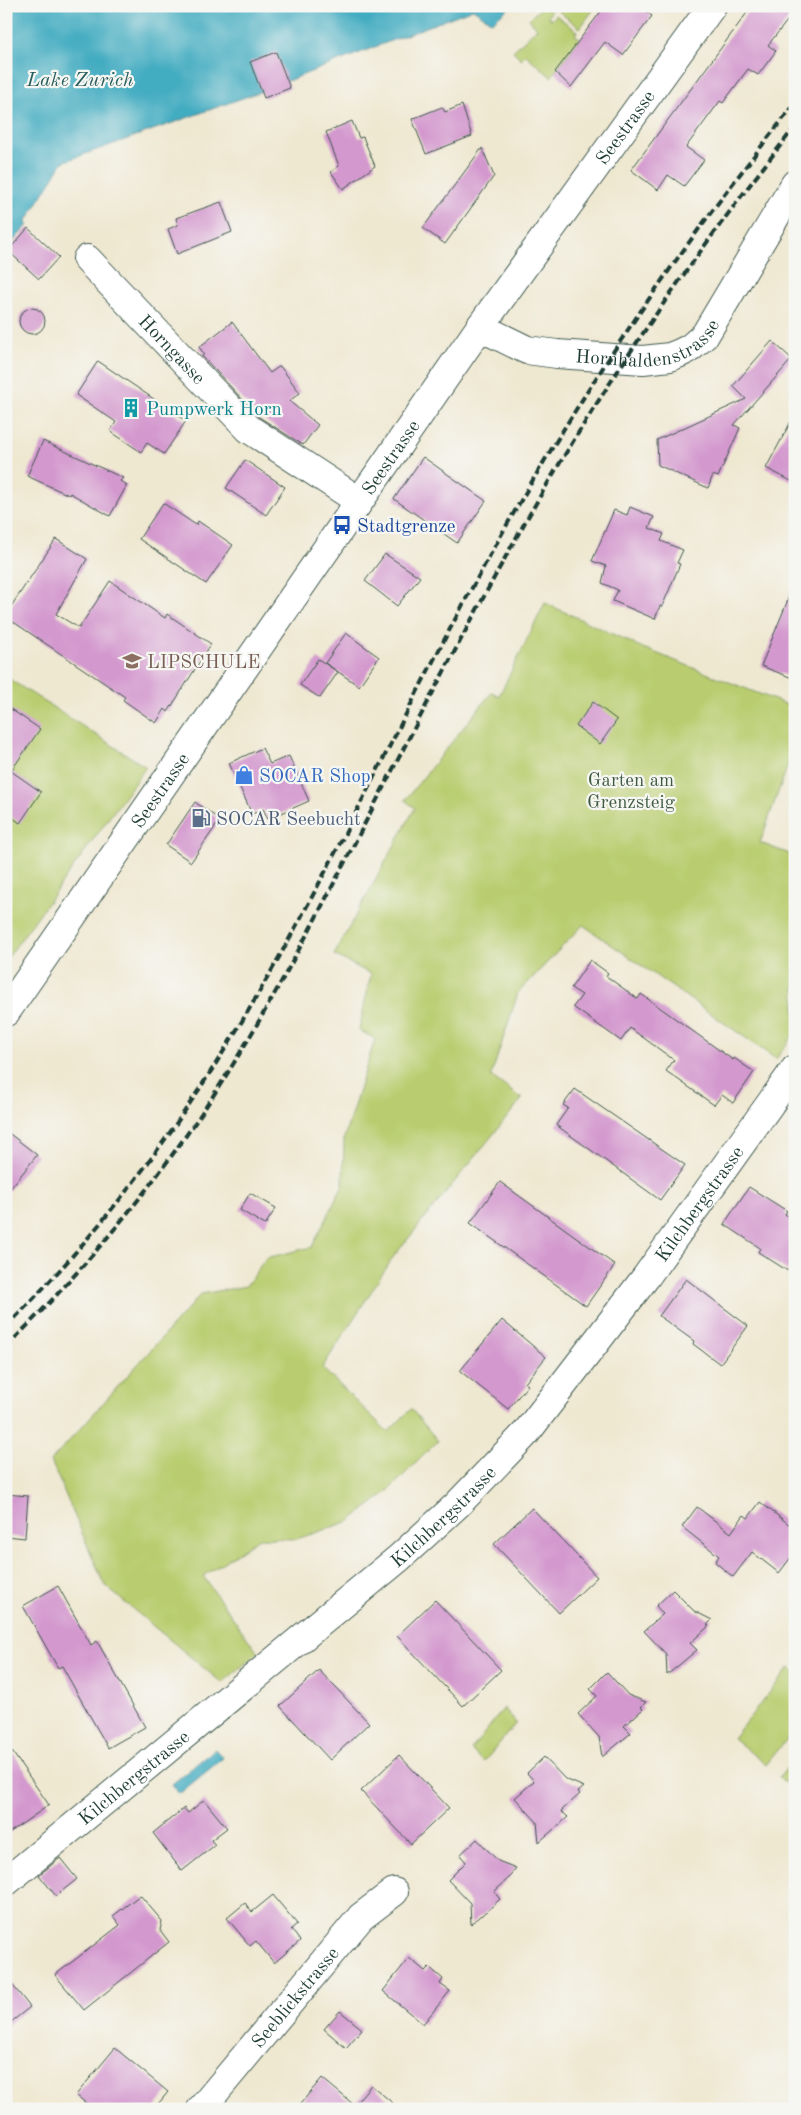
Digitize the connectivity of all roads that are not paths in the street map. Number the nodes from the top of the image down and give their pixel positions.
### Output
1 (712, 6) edge
2 (795, 184) edge
3 (87, 259) dead end
4 (480, 327) junction
5 (360, 501) junction
6 (6, 1012) edge
7 (795, 1069) edge
8 (6, 1882) edge
9 (394, 1892) dead end
10 (201, 2109) edge

1 - 4 street, Seestrasse
2 - 4 street, Hornhaldenstrasse
3 - 5 street, Horngasse
4 - 5 street, Seestrasse
5 - 6 street, Seestrasse
7 - 8 street, Kilchbergstrasse
9 - 10 street, Seeblickstrasse

